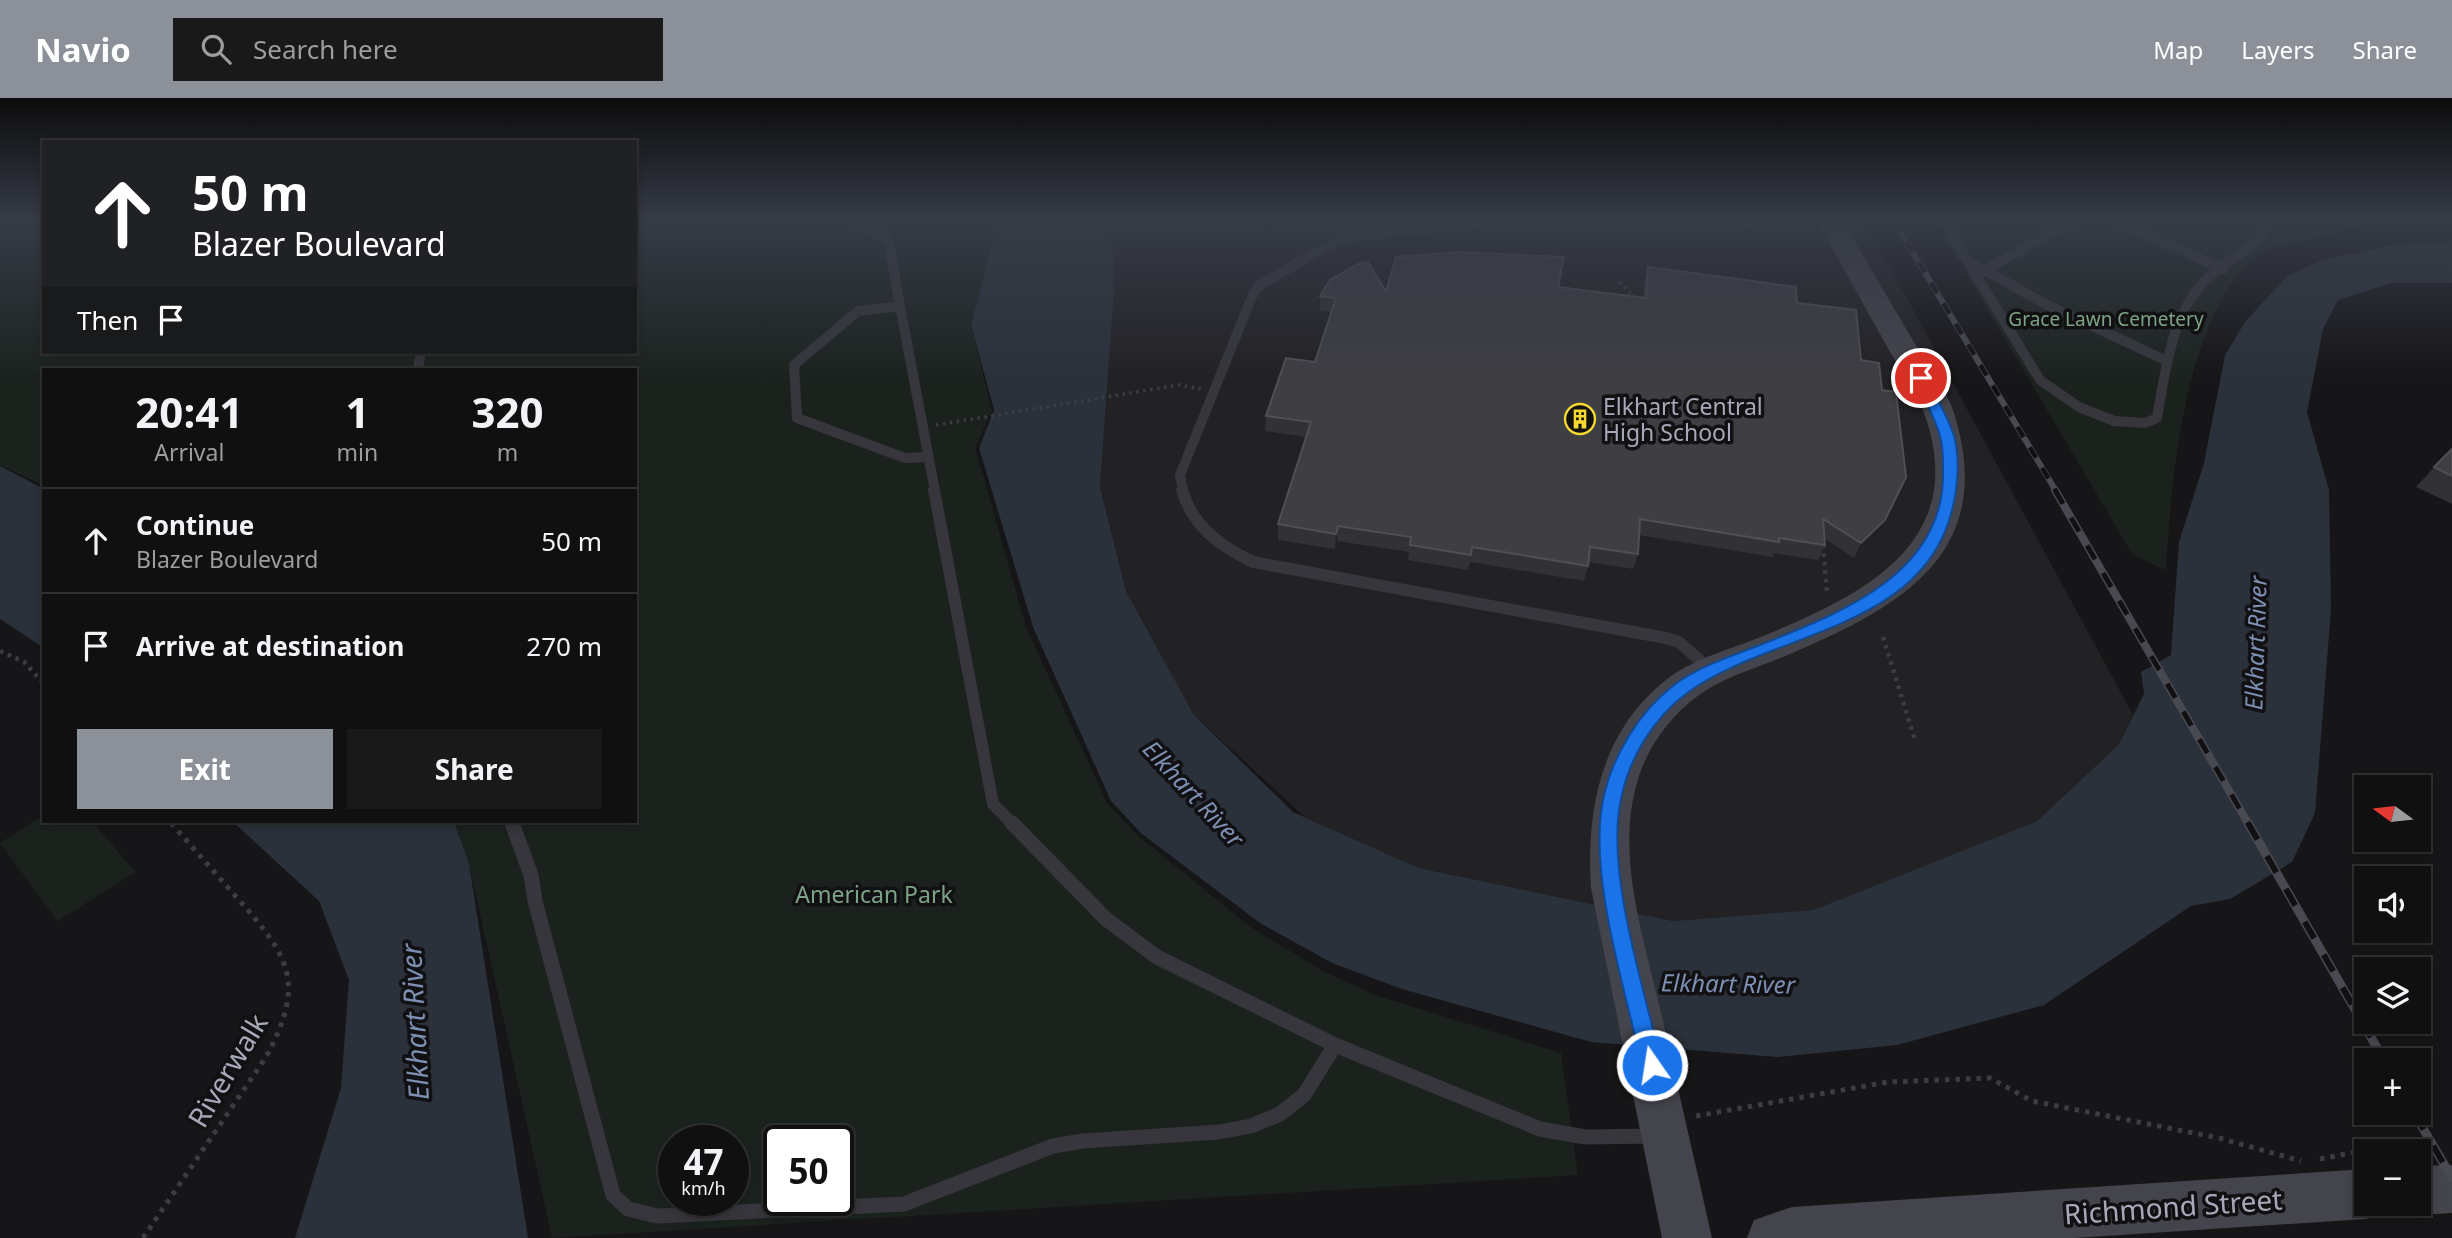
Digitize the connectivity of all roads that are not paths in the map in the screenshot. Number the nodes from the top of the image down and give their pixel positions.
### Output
1 (894, 274) edge
2 (1276, 274) edge
3 (1860, 274) edge
4 (1975, 274) edge
5 (1991, 274) edge
6 (2216, 274) edge
7 (900, 306) junction
8 (2167, 361) junction
9 (926, 457) junction
10 (1713, 671) junction
11 (512, 823) edge
12 (1335, 1045) junction
13 (1673, 1114) junction
14 (2354, 1173) edge
15 (2452, 1189) edge
16 (2431, 1190) edge
17 (1687, 1238) edge
18 (1772, 1238) edge

1 - 7 lane
2 - 10 lane
3 - 10 main road
4 - 8 lane
5 - 8 lane
6 - 8 lane
7 - 9 lane
7 - 9 lane
9 - 12 lane
10 - 13 main road
11 - 12 lane
12 - 13 lane
13 - 17 main road
14 - 18 main road, Richmond Street
15 - 16 main road

